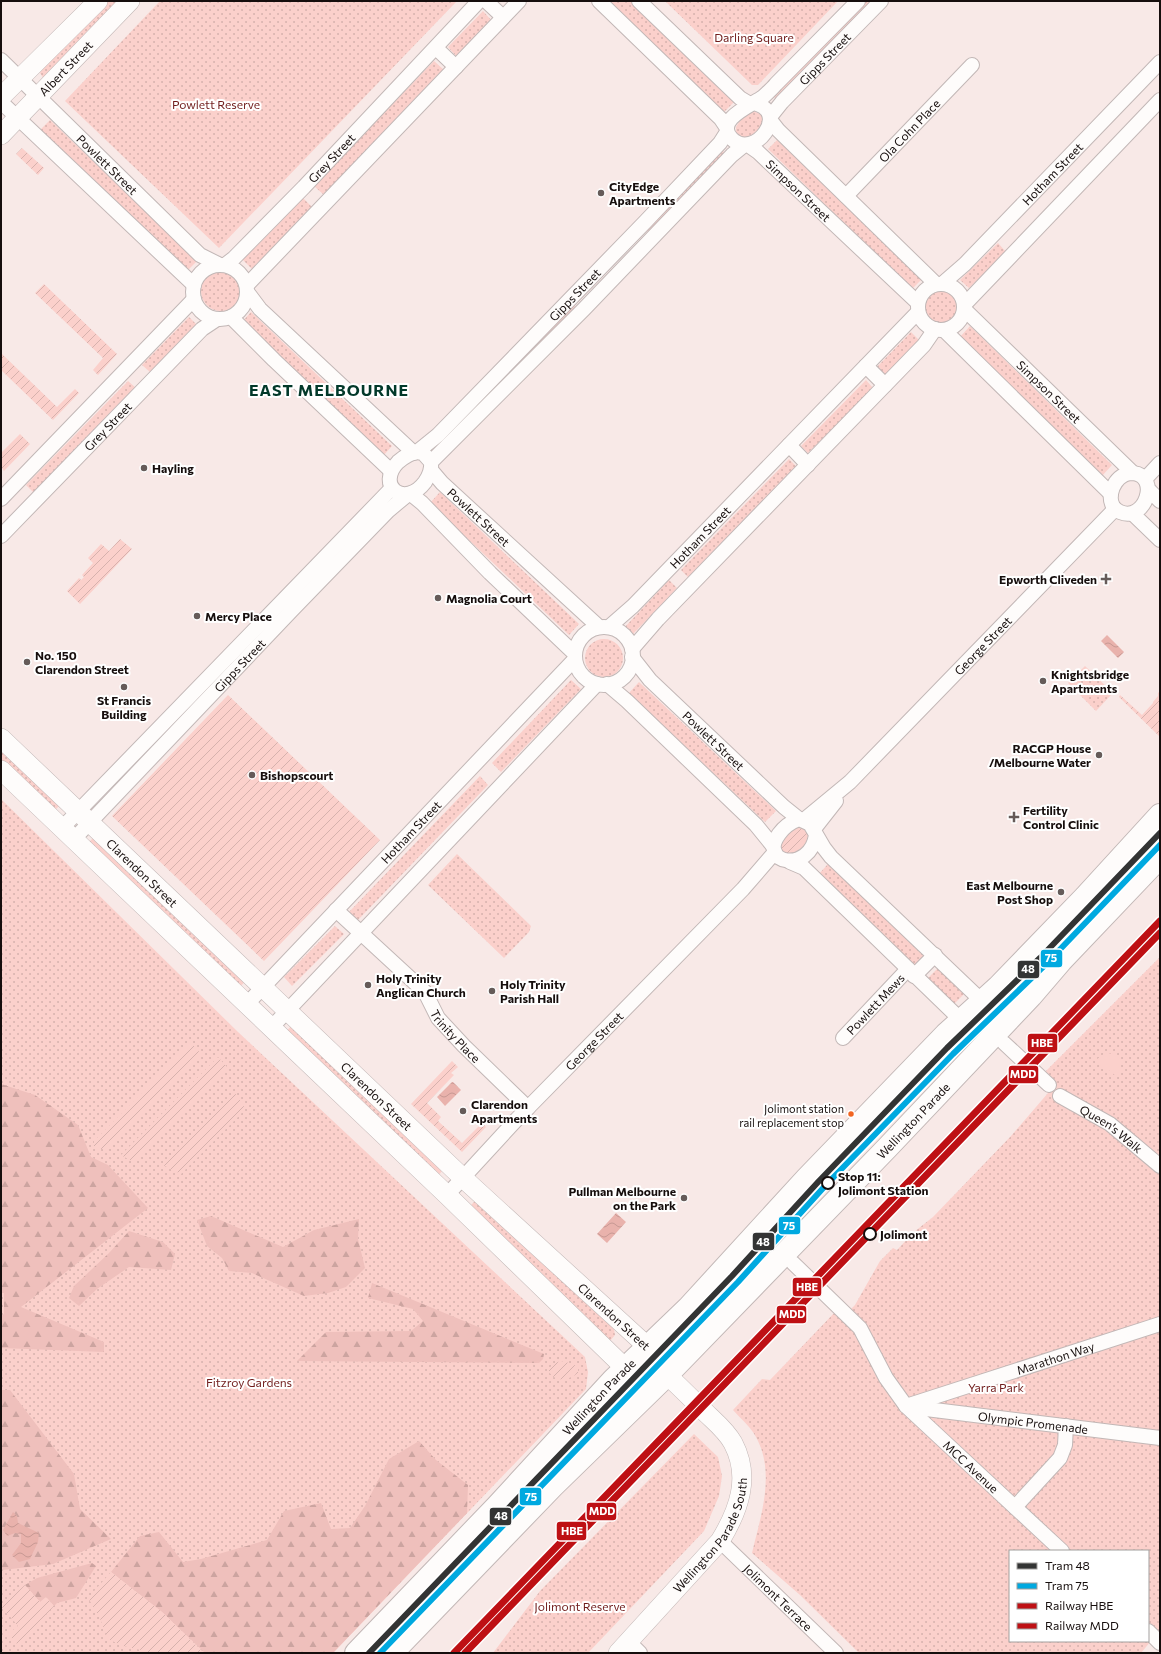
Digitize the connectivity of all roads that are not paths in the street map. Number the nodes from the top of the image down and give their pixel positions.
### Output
1 (98, 1) edge
2 (130, 1) edge
3 (479, 1) edge
4 (486, 1) edge
5 (519, 1) edge
6 (599, 1) edge
7 (638, 1) edge
8 (858, 1) edge
9 (881, 1) edge
10 (503, 17) junction
11 (436, 48) junction
12 (1, 60) edge
13 (1160, 62) edge
14 (972, 65) dead end
15 (456, 67) junction
16 (19, 78) junction
17 (1, 97) edge
18 (38, 97) junction
19 (1160, 100) edge
20 (1, 102) edge
21 (751, 104) junction
22 (18, 118) junction
23 (770, 119) junction
24 (727, 130) junction
25 (1, 135) edge
26 (746, 145) junction
27 (846, 196) junction
28 (618, 249) junction
29 (630, 261) junction
30 (221, 265) junction
31 (939, 284) junction
32 (247, 289) junction
33 (194, 292) junction
34 (572, 297) junction
35 (965, 307) junction
36 (918, 308) junction
37 (584, 309) junction
38 (231, 317) junction
39 (217, 319) junction
40 (939, 330) junction
41 (866, 366) junction
42 (885, 385) junction
43 (789, 445) junction
44 (415, 452) junction
45 (1160, 463) edge
46 (808, 465) junction
47 (431, 466) junction
48 (391, 471) junction
49 (1147, 485) edge
50 (392, 488) junction
51 (409, 494) junction
52 (1111, 494) junction
53 (1, 499) edge
54 (1115, 509) junction
55 (1133, 514) junction
56 (1, 536) edge
57 (1160, 540) edge
58 (330, 562) junction
59 (604, 627) junction
60 (632, 653) junction
61 (575, 657) junction
62 (237, 658) junction
63 (602, 684) junction
64 (1, 738) edge
65 (143, 745) junction
66 (153, 755) junction
67 (1, 770) edge
68 (104, 785) junction
69 (115, 795) junction
70 (1160, 815) edge
71 (84, 817) junction
72 (808, 826) junction
73 (68, 833) junction
74 (781, 855) junction
75 (1160, 858) edge
76 (1085, 897) junction
77 (336, 910) junction
78 (1104, 915) junction
79 (361, 933) junction
80 (935, 955) junction
81 (911, 972) junction
82 (263, 988) junction
83 (982, 1001) junction
84 (246, 1005) junction
85 (287, 1011) junction
86 (961, 1020) junction
87 (271, 1028) junction
88 (843, 1038) dead end
89 (1001, 1039) junction
90 (1049, 1085) dead end
91 (1060, 1096) dead end
92 (528, 1108) junction
93 (1160, 1166) edge
94 (463, 1178) junction
95 (447, 1195) junction
96 (793, 1263) dead end
97 (1160, 1324) edge
98 (648, 1347) junction
99 (626, 1368) junction
100 (675, 1382) junction
101 (906, 1406) junction
102 (1066, 1426) junction
103 (1160, 1438) edge
104 (1015, 1507) junction
105 (720, 1541) junction
106 (1061, 1550) edge
107 (1149, 1632) edge
108 (1160, 1643) edge
109 (629, 1649) edge
110 (356, 1653) edge
111 (392, 1653) edge
112 (836, 1653) edge

1 - 16 street, Albert Street
2 - 18 street, Albert Street
3 - 11 street, Grey Street
4 - 10 street
5 - 10 street
6 - 24 street
7 - 21 street
8 - 21 street, Gipps Street
9 - 23 street, Gipps Street
10 - 15 street
11 - 15 street
11 - 30 street, Grey Street
12 - 16 street, Powlett Street
13 - 31 street, Hotham Street
14 - 27 street, Ola Cohn Place
15 - 32 street
16 - 17 street, Albert Street
16 - 18 street, Powlett Street
18 - 22 street, Albert Street
18 - 30 street, Powlett Street
19 - 35 street
20 - 22 street
21 - 23 street
21 - 24 street
22 - 25 street, Albert Street
22 - 33 street
23 - 26 street
23 - 27 street
24 - 26 street
24 - 28 street, Gipps Street
26 - 29 street, Gipps Street
26 - 36 street, Simpson Street
27 - 31 street
28 - 29 street
28 - 34 street, Gipps Street
29 - 37 street, Gipps Street
30 - 32 street
30 - 33 street
31 - 35 street
31 - 36 street
32 - 38 street
32 - 44 street
33 - 39 street
33 - 53 street
34 - 37 street
34 - 44 street, Gipps Street
35 - 40 street
35 - 49 street, Simpson Street
36 - 40 street
36 - 41 street, Hotham Street
37 - 47 street, Gipps Street
38 - 39 street
38 - 48 street
39 - 56 street, Grey Street
40 - 42 street
40 - 52 street
41 - 42 street
41 - 43 street, Hotham Street
42 - 46 street
43 - 46 street
43 - 59 street, Hotham Street
44 - 47 street
44 - 48 street
45 - 49 street
46 - 60 street
47 - 51 street
47 - 59 street, Powlett Street
48 - 50 street
49 - 52 street
49 - 55 street
50 - 51 street
50 - 58 street, Gipps Street
51 - 58 street, Gipps Street
51 - 61 street
52 - 54 street
54 - 55 street
54 - 72 street, George Street
55 - 57 street
58 - 62 street, Gipps Street
59 - 60 street
59 - 61 street
60 - 63 street
60 - 72 street, Powlett Street
61 - 63 street
61 - 77 street, Hotham Street
62 - 65 street, Gipps Street
62 - 66 street, Gipps Street
63 - 74 street
63 - 79 street
64 - 71 street, Clarendon Street
65 - 66 street
65 - 68 street, Gipps Street
66 - 69 street, Gipps Street
67 - 73 street, Clarendon Street
68 - 69 street
68 - 71 street, Gipps Street
69 - 71 street, Gipps Street
70 - 76 main road, Wellington Parade
71 - 73 street, Gipps Street
71 - 82 street, Clarendon Street
72 - 74 street
72 - 74 street
72 - 80 street, Powlett Street
73 - 84 street, Clarendon Street
74 - 81 street
74 - 92 street, George Street
75 - 78 main road, Wellington Parade
76 - 78 main road
76 - 83 main road, Wellington Parade
77 - 79 street, Trinity Place
77 - 82 street, Hotham Street
78 - 89 main road, Wellington Parade
79 - 85 street
79 - 92 street, Trinity Place
80 - 81 street
80 - 83 street, Powlett Street
81 - 86 street
81 - 88 street, Powlett Mews
82 - 84 street, Hotham Street
82 - 85 street, Clarendon Street
83 - 86 main road, Wellington Parade
83 - 89 main road, Powlett Street
84 - 87 street, Clarendon Street
85 - 87 street
85 - 94 street, Clarendon Street
86 - 89 main road
86 - 98 main road, Wellington Parade
87 - 95 street, Clarendon Street
89 - 90 street
89 - 100 main road, Wellington Parade
91 - 93 street, Queen's Walk
92 - 94 street, George Street
94 - 95 street, George Street
94 - 98 street, Clarendon Street
95 - 99 street, Clarendon Street
96 - 101 street, MCC Avenue
97 - 101 street, Marathon Way
98 - 99 main road, Wellington Parade
98 - 100 main road, Clarendon Street
99 - 100 main road, Clarendon Street
99 - 110 main road, Wellington Parade
100 - 105 street, Wellington Parade South
100 - 111 main road, Wellington Parade
101 - 102 street, Olympic Promenade
101 - 104 street, MCC Avenue
102 - 103 street, Olympic Promenade
102 - 104 street
104 - 106 street, MCC Avenue
105 - 109 street, Wellington Parade South
105 - 112 street, Jolimont Terrace
107 - 108 street

